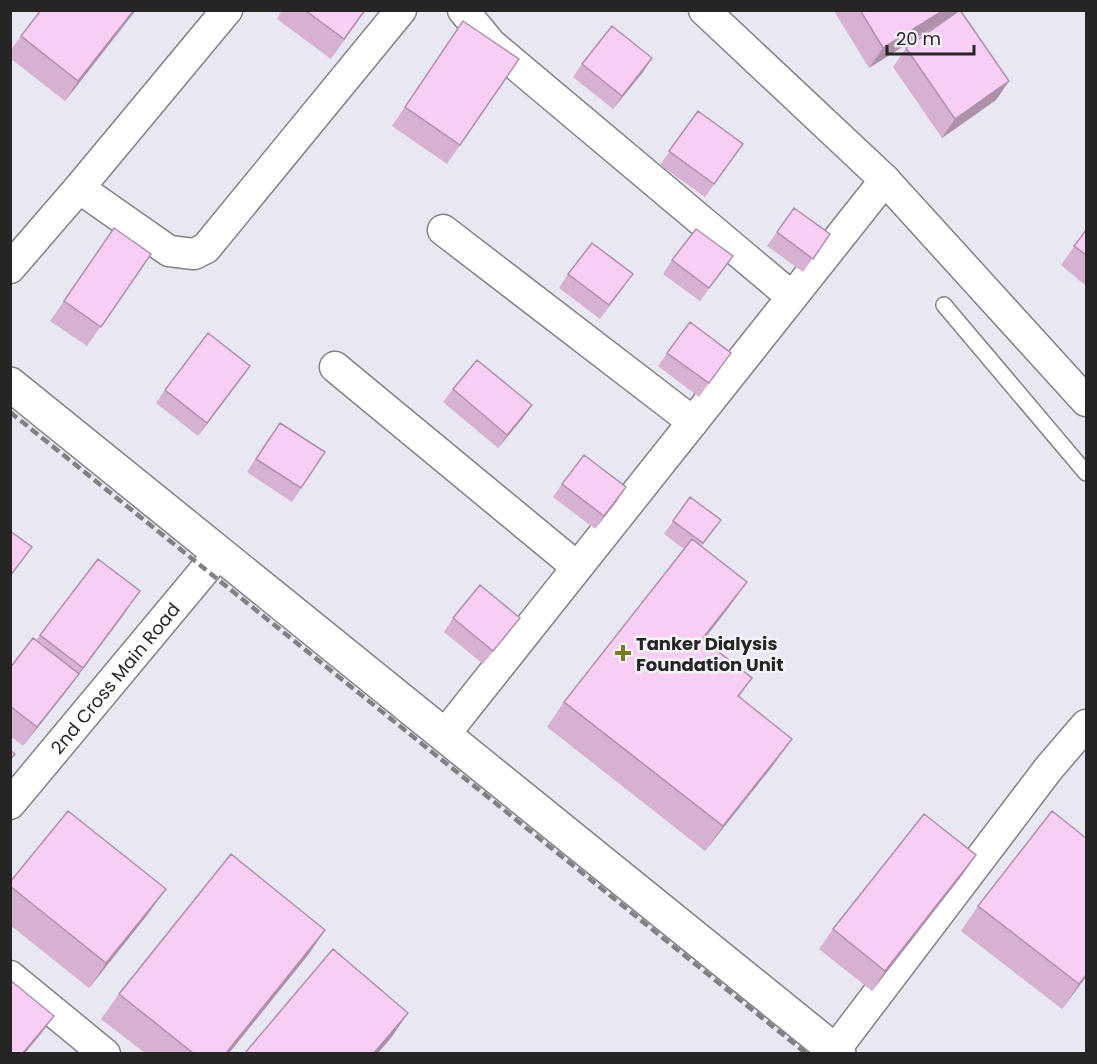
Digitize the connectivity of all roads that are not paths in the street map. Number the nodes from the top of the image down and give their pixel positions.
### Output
1 (227, 10) edge
2 (401, 10) edge
3 (463, 10) edge
4 (704, 10) edge
5 (885, 180) junction
6 (79, 188) junction
7 (443, 230) dead end
8 (10, 268) edge
9 (792, 297) junction
10 (944, 305) dead end
11 (335, 367) dead end
12 (10, 384) edge
13 (1086, 401) edge
14 (693, 422) junction
15 (1086, 473) edge
16 (219, 553) junction
17 (577, 567) junction
18 (1086, 725) edge
19 (445, 734) junction
20 (10, 804) edge
21 (10, 976) edge
22 (837, 1052) edge
23 (105, 1053) edge

1 - 6 street
2 - 6 street
3 - 9 street
4 - 5 street
5 - 9 street
5 - 13 street
6 - 8 street
7 - 14 street
9 - 14 street
10 - 15 lane
11 - 17 street
12 - 16 street
14 - 17 street
16 - 19 street
16 - 20 street, 2nd Cross Main Road
17 - 19 street
18 - 22 street
19 - 22 street
21 - 23 street

